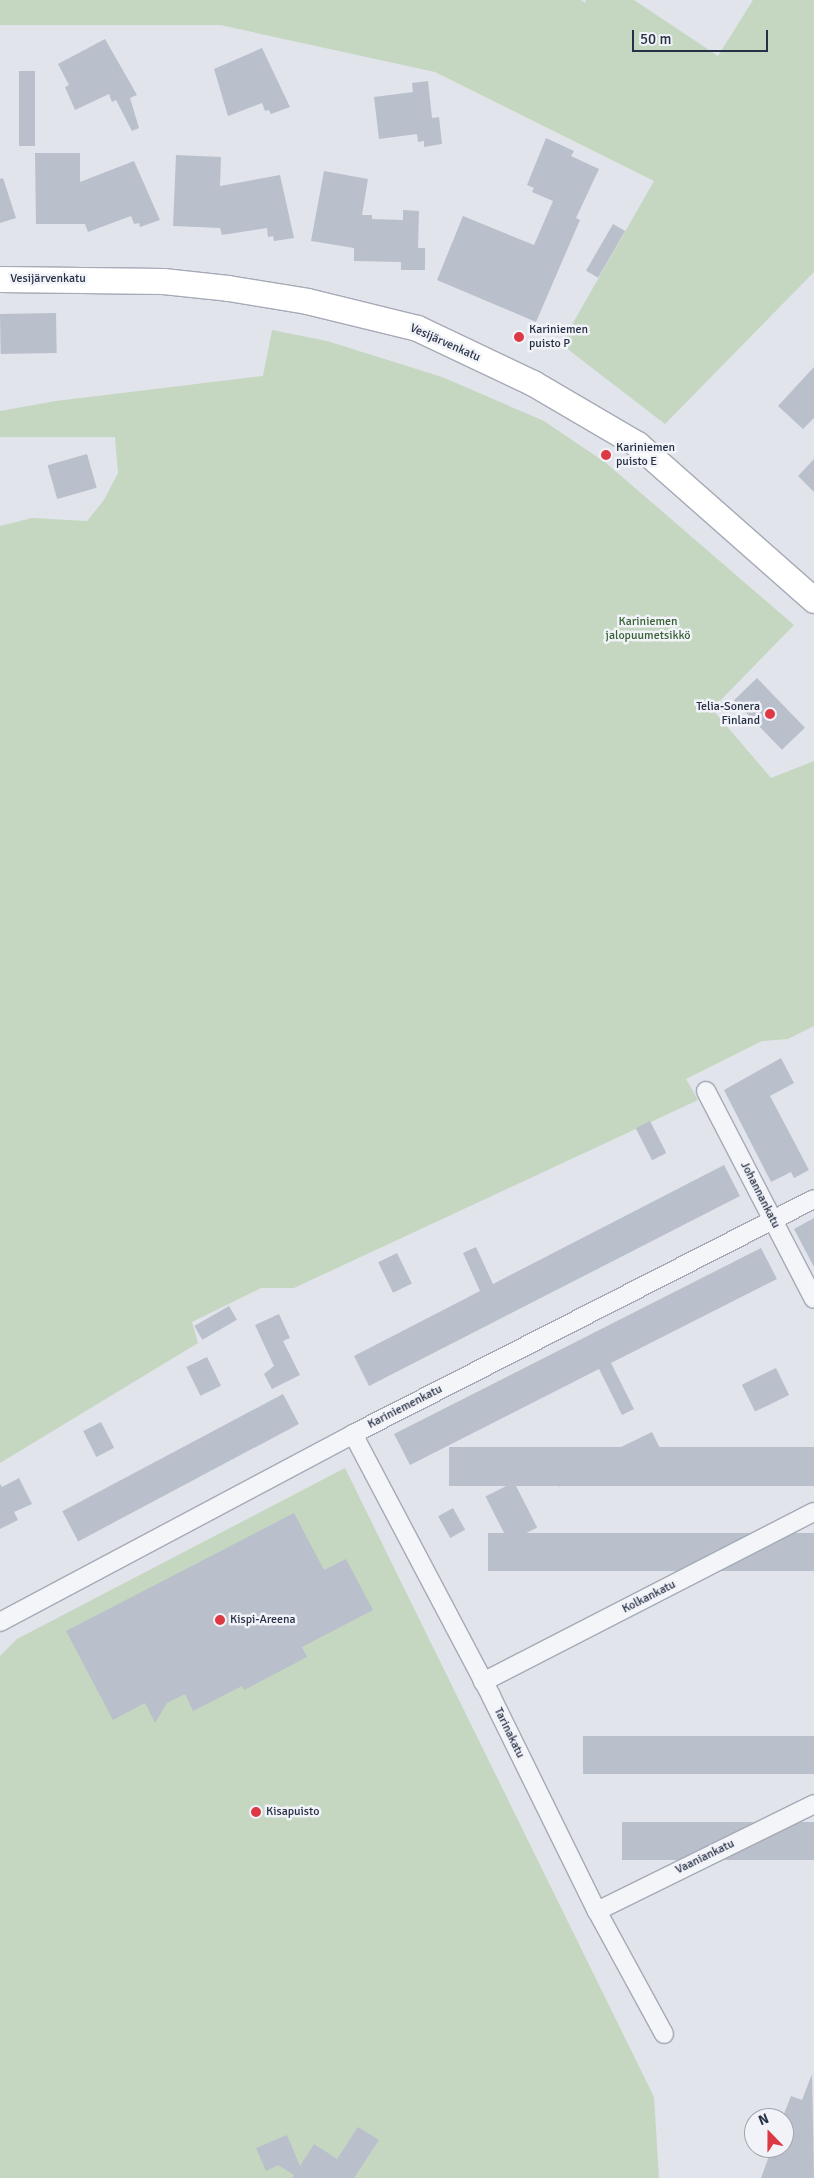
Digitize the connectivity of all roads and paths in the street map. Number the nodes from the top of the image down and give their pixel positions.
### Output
1 (0, 279) edge
2 (814, 600) edge
3 (706, 1091) dead end
4 (814, 1199) edge
5 (774, 1221) junction
6 (814, 1299) edge
7 (352, 1434) junction
8 (814, 1512) edge
9 (0, 1622) edge
10 (483, 1682) junction
11 (814, 1804) edge
12 (597, 1911) junction
13 (664, 2034) dead end

1 - 2 street, Vesijärvenkatu
3 - 5 street, Johannankatu
4 - 5 street, Kariniemenkatu
5 - 6 street, Johannankatu
5 - 7 street, Kariniemenkatu
7 - 9 street, Kariniemenkatu
7 - 10 street, Tarinakatu
8 - 10 street, Kolkankatu
10 - 12 street, Tarinakatu
11 - 12 street, Vaaniankatu
12 - 13 street, Tarinakatu

